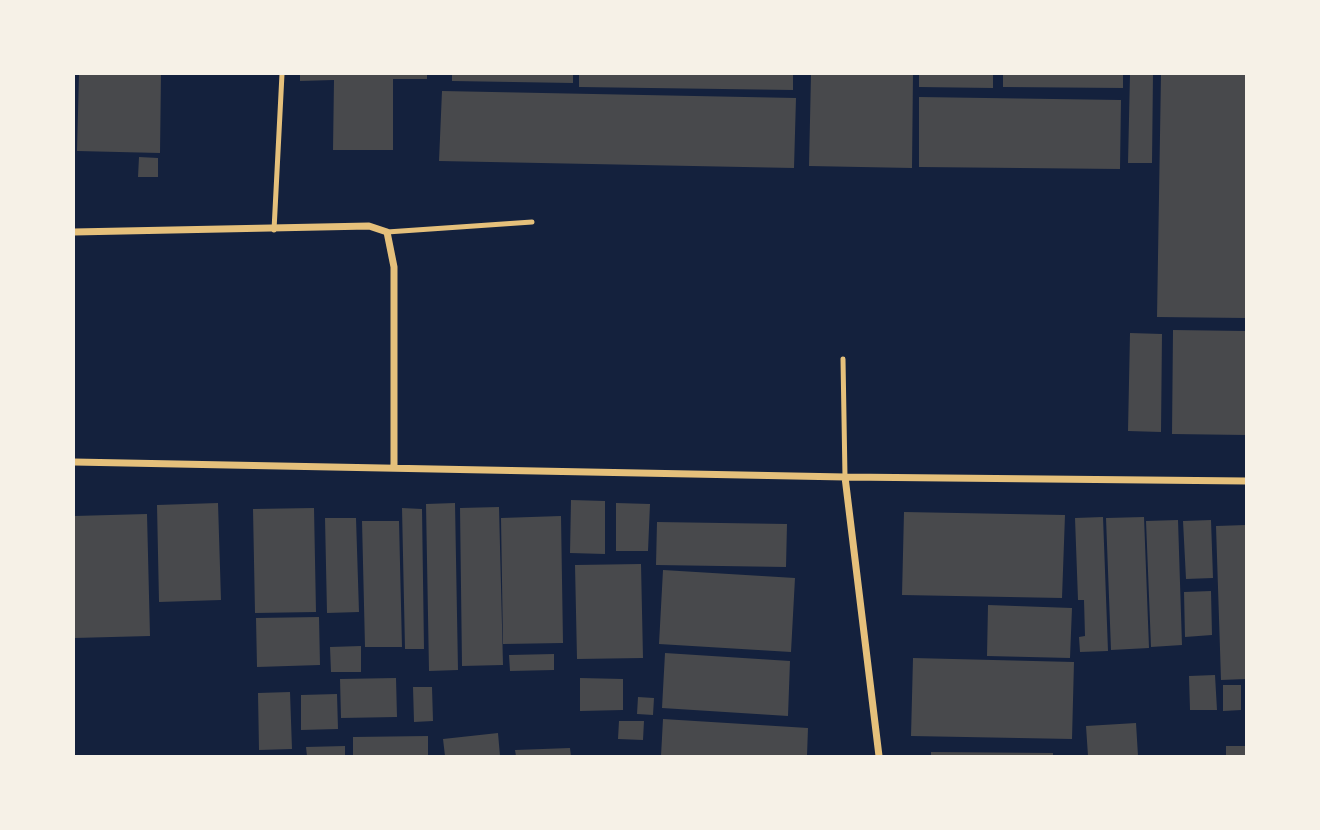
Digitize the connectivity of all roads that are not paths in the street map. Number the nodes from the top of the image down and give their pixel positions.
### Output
1 (282, 74) edge
2 (533, 222) dead end
3 (274, 230) junction
4 (74, 232) edge
5 (387, 232) junction
6 (843, 359) dead end
7 (74, 462) edge
8 (394, 466) junction
9 (845, 477) junction
10 (1247, 481) edge
11 (879, 757) edge

1 - 3 lane
2 - 5 lane
3 - 4 street
3 - 5 street
5 - 8 street
6 - 9 lane
7 - 8 street
8 - 9 street
9 - 10 street
9 - 11 street

